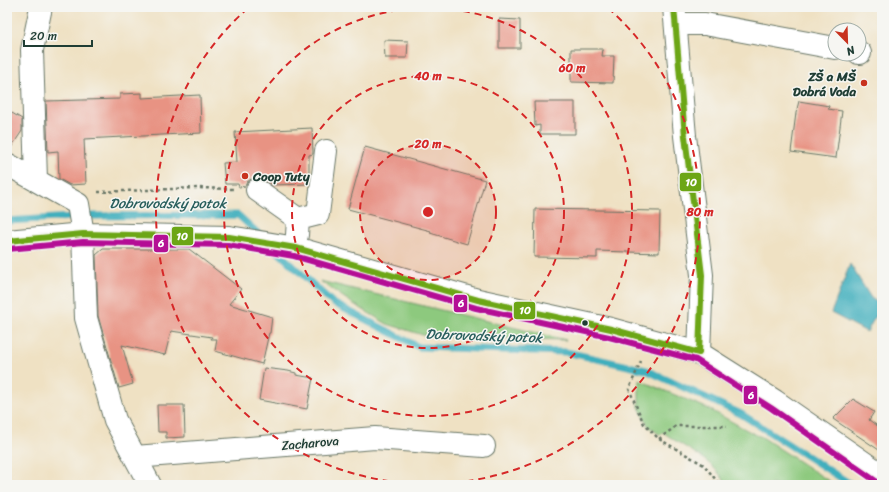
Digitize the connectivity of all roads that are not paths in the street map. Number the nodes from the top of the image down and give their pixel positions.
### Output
1 (41, 7) edge
2 (675, 16) edge
3 (827, 47) edge
4 (326, 152) dead end
5 (7, 164) edge
6 (36, 180) junction
7 (257, 190) road end
8 (298, 219) junction
9 (82, 230) junction
10 (7, 241) edge
11 (296, 248) junction
12 (699, 352) junction
13 (484, 446) dead end
14 (135, 457) junction
15 (882, 475) edge
16 (150, 485) edge

1 - 6 street
2 - 3 street
2 - 12 street
4 - 8 street
5 - 6 street
6 - 9 street
7 - 8 street
8 - 11 street
9 - 10 street
9 - 11 street
9 - 14 street
11 - 12 street
12 - 15 street
13 - 14 street, Zacharova
14 - 16 street

